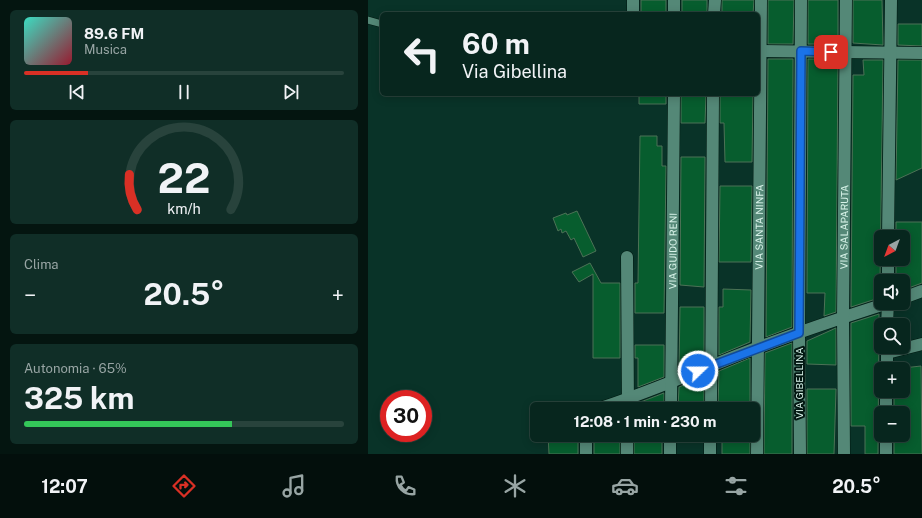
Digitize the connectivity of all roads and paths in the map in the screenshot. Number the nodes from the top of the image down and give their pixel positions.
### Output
1 (633, 0) edge
2 (674, 0) edge
3 (715, 0) edge
4 (761, 0) edge
5 (802, 0) edge
6 (846, 0) edge
7 (891, 0) edge
8 (633, 12) edge
9 (674, 12) edge
10 (714, 12) edge
11 (368, 20) edge
12 (380, 23) edge
13 (760, 51) edge
14 (801, 51) junction
15 (846, 52) junction
16 (890, 53) junction
17 (922, 53) edge
18 (674, 96) edge
19 (713, 96) edge
20 (760, 96) edge
21 (888, 230) edge
22 (627, 257) dead end
23 (922, 292) edge
24 (910, 296) edge
25 (874, 307) edge
26 (843, 317) junction
27 (799, 333) junction
28 (922, 344) edge
29 (910, 346) edge
30 (758, 347) junction
31 (711, 366) junction
32 (671, 382) junction
33 (628, 402) edge
34 (632, 402) edge
35 (671, 402) edge
36 (710, 402) edge
37 (586, 442) edge
38 (627, 442) edge
39 (670, 442) edge
40 (710, 442) edge
41 (886, 442) edge
42 (586, 454) edge
43 (627, 454) edge
44 (670, 454) edge
45 (710, 454) edge
46 (757, 454) edge
47 (800, 454) edge
48 (844, 454) edge
49 (886, 454) edge

1 - 8 street
2 - 9 street
3 - 10 street
4 - 13 street, VIA SANTA NINFA
5 - 14 street, VIA GIBELLINA
6 - 15 street, VIA SALAPARUTA
7 - 16 street
11 - 12 lane
13 - 14 street
14 - 15 street
14 - 27 street, VIA GIBELLINA
15 - 16 street
15 - 26 street, VIA SALAPARUTA
16 - 17 street
16 - 21 street
18 - 32 street, VIA GUIDO RENI
19 - 31 street
20 - 30 street, VIA SANTA NINFA
22 - 33 street
23 - 24 street
25 - 26 street
26 - 27 street
26 - 48 street, VIA SALAPARUTA
27 - 30 street
27 - 47 street, VIA GIBELLINA
28 - 29 street
30 - 31 street
30 - 46 street, VIA SANTA NINFA
31 - 32 street
31 - 36 street
32 - 34 street
32 - 35 street, VIA GUIDO RENI
37 - 42 street
38 - 43 street
39 - 44 street
40 - 45 street
41 - 49 street

